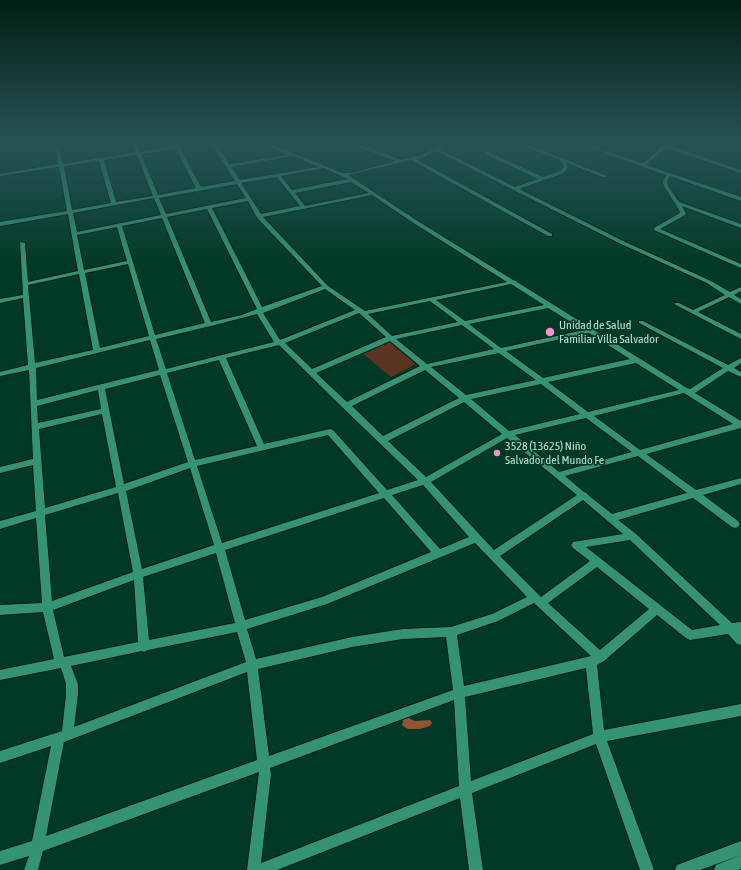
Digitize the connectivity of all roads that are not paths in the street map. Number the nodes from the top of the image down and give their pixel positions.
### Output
1 (65, 185) edge
2 (108, 185) edge
3 (151, 185) edge
4 (197, 185) edge
5 (224, 185) edge
6 (241, 185) edge
7 (285, 185) edge
8 (329, 185) edge
9 (359, 185) edge
10 (458, 185) edge
11 (505, 185) edge
12 (527, 185) edge
13 (666, 185) edge
14 (700, 185) edge
15 (199, 189) junction
16 (514, 189) junction
17 (291, 192) junction
18 (372, 194) junction
19 (156, 197) junction
20 (250, 199) junction
21 (741, 199) edge
22 (678, 203) junction
23 (114, 204) junction
24 (209, 207) junction
25 (303, 207) junction
26 (70, 212) junction
27 (164, 216) junction
28 (259, 216) junction
29 (0, 224) edge
30 (119, 225) junction
31 (741, 226) edge
32 (74, 234) junction
33 (550, 235) dead end
34 (22, 243) dead end
35 (130, 262) junction
36 (741, 266) edge
37 (81, 272) junction
38 (514, 282) junction
39 (25, 284) junction
40 (326, 287) junction
41 (741, 290) edge
42 (728, 295) junction
43 (26, 296) junction
44 (431, 299) junction
45 (0, 301) edge
46 (741, 302) edge
47 (678, 304) dead end
48 (548, 306) junction
49 (260, 311) junction
50 (361, 311) junction
51 (694, 312) junction
52 (641, 322) dead end
53 (463, 323) junction
54 (209, 325) junction
55 (590, 331) junction
56 (740, 335) edge
57 (154, 338) junction
58 (391, 338) junction
59 (279, 343) junction
60 (501, 350) junction
61 (97, 351) junction
62 (222, 358) junction
63 (637, 360) junction
64 (741, 360) edge
65 (32, 366) junction
66 (426, 366) junction
67 (729, 368) junction
68 (163, 372) junction
69 (311, 372) junction
70 (0, 374) edge
71 (741, 375) edge
72 (542, 381) junction
73 (101, 388) junction
74 (689, 391) junction
75 (466, 398) junction
76 (33, 404) junction
77 (346, 406) junction
78 (106, 411) junction
79 (588, 415) junction
80 (741, 425) edge
81 (35, 427) junction
82 (508, 434) junction
83 (382, 440) junction
84 (261, 447) junction
85 (638, 453) junction
86 (37, 461) junction
87 (192, 464) junction
88 (0, 470) edge
89 (559, 475) junction
90 (741, 481) edge
91 (424, 482) junction
92 (122, 488) junction
93 (386, 493) junction
94 (695, 494) junction
95 (584, 495) junction
96 (41, 512) junction
97 (611, 518) junction
98 (735, 524) dead end
99 (0, 525) edge
100 (632, 536) junction
101 (476, 538) junction
102 (219, 547) junction
103 (438, 553) junction
104 (493, 555) junction
105 (596, 562) junction
106 (138, 574) junction
107 (538, 601) junction
108 (47, 607) junction
109 (657, 609) junction
110 (0, 610) edge
111 (242, 626) junction
112 (741, 627) edge
113 (730, 628) junction
114 (451, 632) junction
115 (741, 640) edge
116 (144, 647) junction
117 (595, 659) junction
118 (62, 662) junction
119 (252, 665) junction
120 (0, 675) edge
121 (459, 693) junction
122 (741, 710) edge
123 (63, 737) junction
124 (599, 737) junction
125 (0, 757) edge
126 (264, 765) junction
127 (466, 788) junction
128 (38, 846) junction
129 (741, 848) edge
130 (0, 858) edge
131 (741, 862) edge
132 (32, 870) edge
133 (254, 870) edge
134 (260, 870) edge
135 (476, 870) edge
136 (647, 870) edge
137 (682, 870) edge
138 (721, 870) edge

1 - 26 street
2 - 23 street
3 - 19 street
4 - 15 street
5 - 15 street
6 - 20 street
7 - 17 street
8 - 17 street
9 - 18 street
10 - 33 street
11 - 16 street
12 - 16 street
13 - 22 street
14 - 21 street
15 - 19 street
16 - 42 street
17 - 25 street
18 - 25 street
18 - 38 street
19 - 23 street
19 - 27 street
20 - 24 street
20 - 28 street
22 - 31 street
22 - 36 street
23 - 26 street
24 - 27 street
24 - 49 street
25 - 28 street
26 - 29 street
26 - 32 street
27 - 30 street
27 - 54 street
28 - 40 street
30 - 32 street
30 - 35 street
32 - 37 street
34 - 39 street
35 - 37 street
35 - 57 street
37 - 39 street
37 - 61 street
38 - 44 street
38 - 48 street
39 - 43 street
40 - 49 street
40 - 50 street
41 - 42 street
42 - 46 street
42 - 51 street
43 - 45 street
43 - 65 street
44 - 50 street
44 - 53 street
47 - 51 street
48 - 53 street
48 - 55 street
49 - 54 street
49 - 59 street
50 - 58 street
50 - 59 street
51 - 56 street
52 - 67 street
53 - 58 street
53 - 60 street
54 - 57 street
55 - 60 street
55 - 63 street
57 - 61 street
57 - 68 street
58 - 66 street
58 - 69 street
59 - 62 street
59 - 69 street
60 - 66 street
60 - 72 street
61 - 65 street
62 - 68 street
62 - 84 street
63 - 72 street
63 - 74 street
64 - 67 street
65 - 70 street
65 - 76 street
66 - 75 street
66 - 77 street
67 - 71 street
67 - 74 street
68 - 73 street
68 - 87 street
69 - 77 street
72 - 75 street
72 - 79 street
73 - 76 street
73 - 78 street
74 - 79 street
74 - 80 street
75 - 82 street
75 - 83 street
76 - 81 street
77 - 83 street
78 - 81 street
78 - 92 street
79 - 82 street
79 - 85 street
80 - 85 street
81 - 86 street
82 - 89 street
82 - 91 street
83 - 91 street
84 - 87 street
84 - 93 street
85 - 89 street
85 - 94 street
86 - 88 street
86 - 96 street
87 - 92 street
87 - 102 street
89 - 95 street
90 - 94 street
91 - 93 street
91 - 101 street
92 - 96 street
92 - 106 street
93 - 102 street
93 - 103 street
94 - 97 street
94 - 98 street
95 - 97 street
95 - 104 street
96 - 99 street
96 - 108 street
97 - 100 street
100 - 105 street
100 - 113 street
101 - 103 street
101 - 104 street
102 - 106 street
102 - 111 street
103 - 111 street
104 - 107 street
105 - 107 street
105 - 109 street
106 - 108 street
106 - 116 street
107 - 114 street
107 - 117 street
108 - 110 street
108 - 118 street
109 - 113 street
109 - 117 street
111 - 116 street
111 - 119 street
112 - 113 street
113 - 115 street
114 - 119 street
114 - 121 street
116 - 118 street
117 - 121 street
117 - 124 street
118 - 120 street
118 - 123 street
119 - 123 street
119 - 126 street
121 - 126 street
121 - 127 street
122 - 124 street
123 - 125 street
123 - 128 street
124 - 127 street
124 - 136 street
126 - 128 street
126 - 133 street
127 - 134 street
127 - 135 street
128 - 130 street
128 - 132 street
129 - 137 street
131 - 138 street

